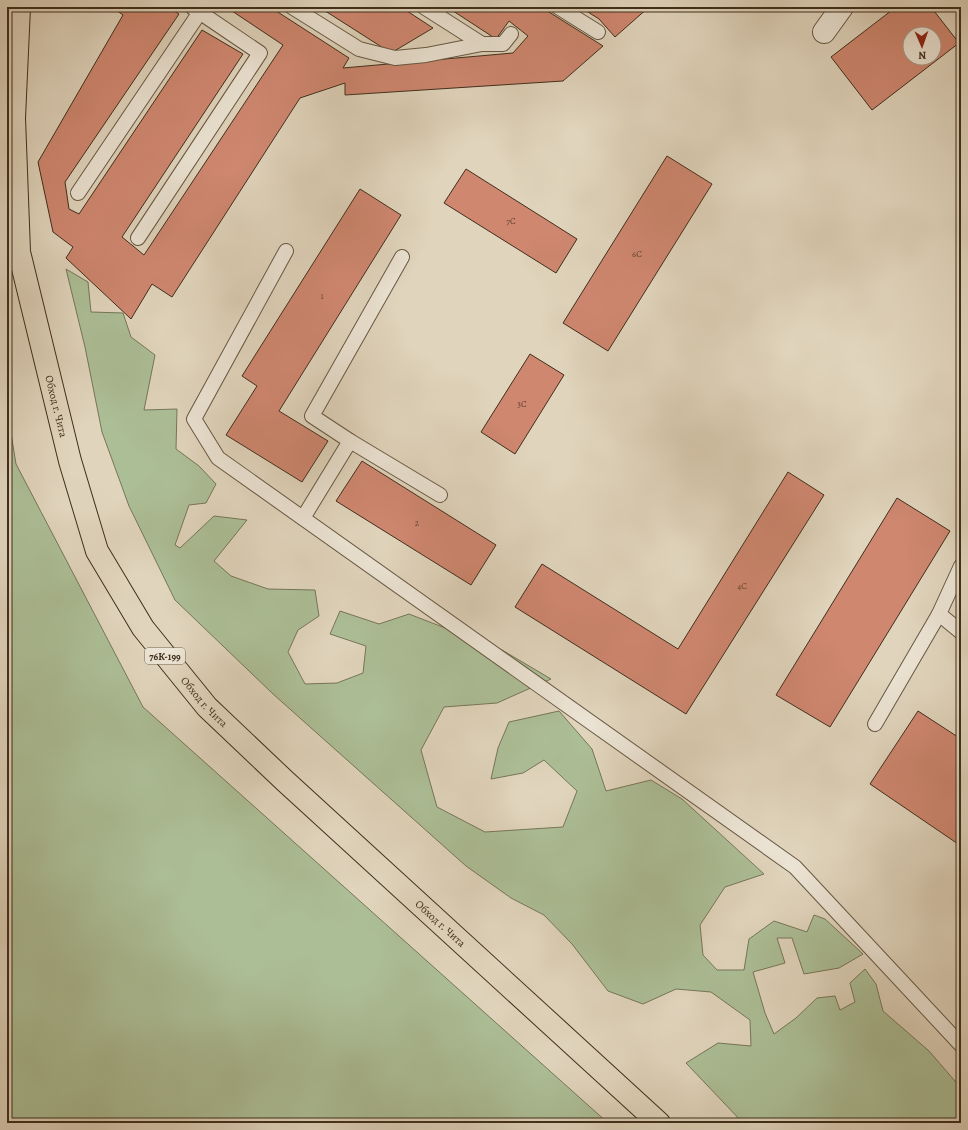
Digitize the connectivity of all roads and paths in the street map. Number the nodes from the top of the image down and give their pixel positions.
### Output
1 (19, 7) edge
2 (292, 7) edge
3 (424, 7) edge
4 (558, 7) edge
5 (842, 7) edge
6 (196, 10) edge
7 (598, 32) dead end
8 (824, 32) dead end
9 (511, 34) dead end
10 (482, 44) junction
11 (78, 193) dead end
12 (138, 238) dead end
13 (286, 251) dead end
14 (402, 257) dead end
15 (350, 441) junction
16 (440, 495) dead end
17 (303, 518) junction
18 (961, 566) edge
19 (939, 614) junction
20 (961, 632) edge
21 (875, 724) dead end
22 (961, 1045) edge
23 (659, 1123) edge

1 - 23 highway, Обход г. Чита / 76К-199
2 - 10 lane
3 - 10 lane
4 - 7 lane
5 - 8 street
6 - 11 lane
6 - 12 lane
9 - 10 lane
13 - 17 lane
14 - 15 lane
15 - 16 lane
15 - 17 lane
17 - 22 lane
18 - 19 lane
19 - 20 lane
19 - 21 lane

